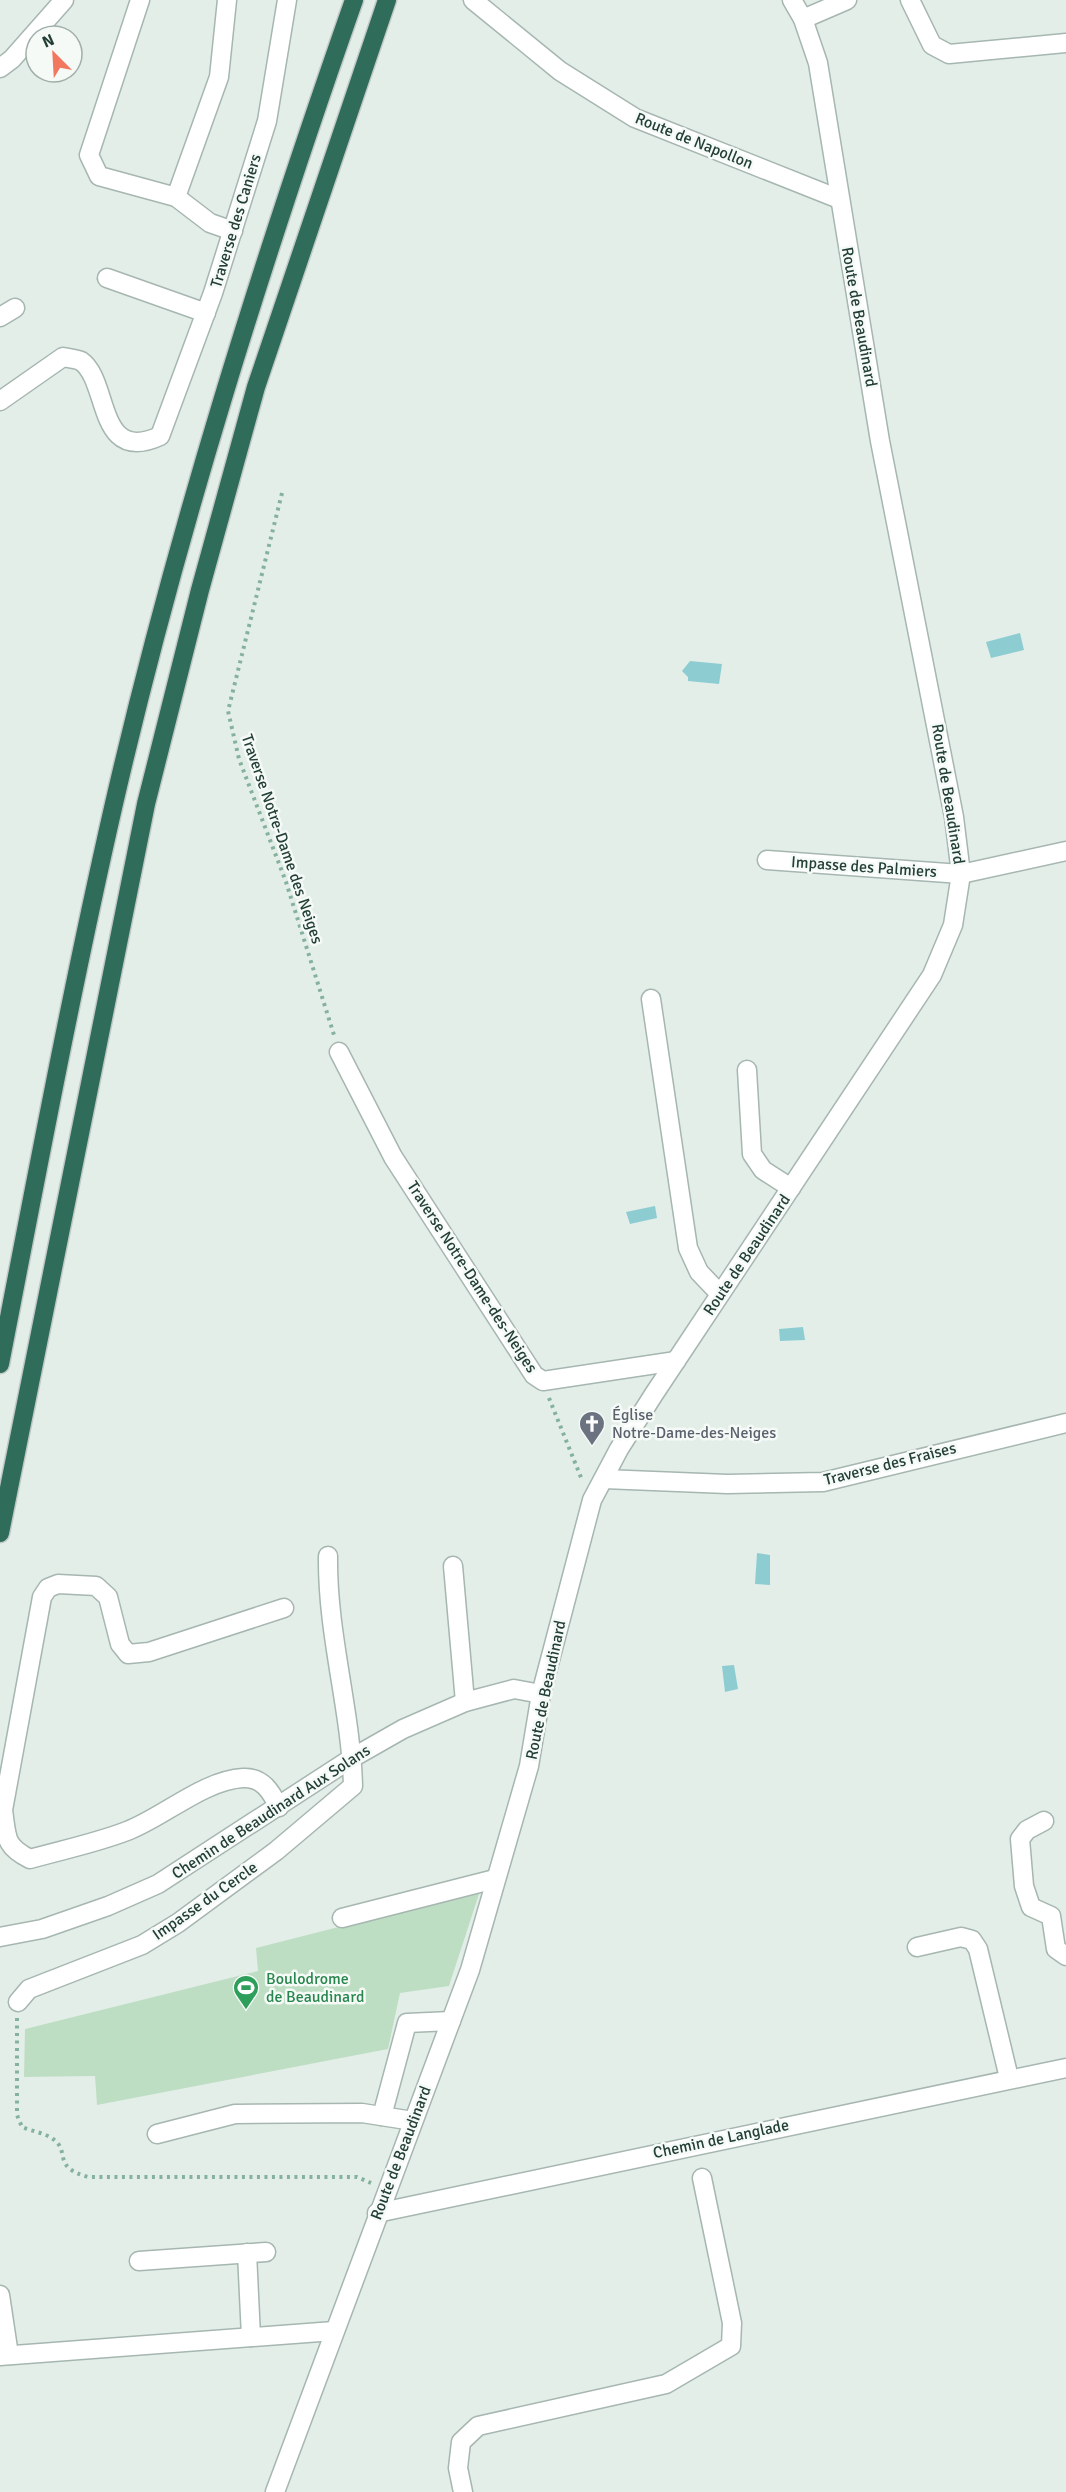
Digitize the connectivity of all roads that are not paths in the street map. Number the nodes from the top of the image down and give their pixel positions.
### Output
1 (64, 0) edge
2 (140, 0) edge
3 (227, 0) edge
4 (287, 0) edge
5 (354, 0) edge
6 (387, 0) edge
7 (473, 0) edge
8 (792, 0) edge
9 (847, 0) edge
10 (910, 0) edge
11 (803, 19) junction
12 (1066, 43) edge
13 (0, 68) edge
14 (176, 197) junction
15 (839, 199) junction
16 (232, 231) junction
17 (107, 278) dead end
18 (206, 313) junction
19 (0, 401) edge
20 (1066, 851) edge
21 (767, 860) dead end
22 (961, 874) junction
23 (651, 999) dead end
24 (339, 1052) road end
25 (747, 1070) dead end
26 (791, 1188) junction
27 (720, 1294) junction
28 (676, 1361) junction
29 (0, 1364) edge
30 (1066, 1423) edge
31 (604, 1479) junction
32 (0, 1533) edge
33 (328, 1556) dead end
34 (453, 1566) dead end
35 (284, 1608) dead end
36 (542, 1694) junction
37 (465, 1702) junction
38 (352, 1758) junction
39 (279, 1807) junction
40 (1044, 1821) dead end
41 (495, 1879) junction
42 (342, 1918) dead end
43 (0, 1937) edge
44 (917, 1947) dead end
45 (1066, 1956) edge
46 (18, 2002) dead end
47 (451, 2021) junction
48 (1066, 2068) edge
49 (1009, 2078) junction
50 (382, 2116) junction
51 (413, 2121) junction
52 (157, 2133) dead end
53 (702, 2178) dead end
54 (377, 2213) junction
55 (266, 2252) dead end
56 (247, 2253) junction
57 (139, 2261) dead end
58 (0, 2295) edge
59 (334, 2331) junction
60 (251, 2337) junction
61 (4, 2355) edge
62 (275, 2492) edge
63 (463, 2492) edge

1 - 13 street
2 - 14 street
3 - 14 street
4 - 16 street, Traverse des Caniers
5 - 29 highway
6 - 32 highway
7 - 15 street, Route de Napollon
8 - 11 street, Route de Beaudinard
9 - 11 street
10 - 12 street
11 - 15 street, Route de Beaudinard
14 - 16 street
15 - 22 street, Route de Beaudinard
16 - 18 street, Traverse des Caniers
17 - 18 street
18 - 19 street, Traverse des Caniers
20 - 22 street, Impasse des Palmiers
21 - 22 street, Impasse des Palmiers
22 - 26 street, Route de Beaudinard
23 - 27 street
24 - 28 street, Traverse Notre-Dame-des-Neiges
25 - 26 street
26 - 27 street, Route de Beaudinard
27 - 28 street, Route de Beaudinard
28 - 31 street, Route de Beaudinard
30 - 31 street, Traverse des Fraises
31 - 36 street, Route de Beaudinard
33 - 38 street, Impasse du Cercle
34 - 37 street
35 - 39 street
36 - 37 street, Chemin de Beaudinard Aux Solans
36 - 41 street, Route de Beaudinard
37 - 38 street, Chemin de Beaudinard Aux Solans
38 - 39 street, Chemin de Beaudinard Aux Solans
38 - 46 street, Impasse du Cercle
39 - 43 street, Chemin de Beaudinard Aux Solans
40 - 45 street
41 - 42 street
41 - 47 street, Route de Beaudinard
44 - 49 street
47 - 50 street
47 - 51 street, Route de Beaudinard
48 - 49 street, Chemin de Langlade
49 - 54 street, Chemin de Langlade
50 - 51 street
50 - 52 street
51 - 54 street, Route de Beaudinard
53 - 63 street
54 - 59 street, Route de Beaudinard
55 - 56 street
56 - 57 street
56 - 60 street
58 - 61 street
59 - 60 street
59 - 62 street, Route de Beaudinard
60 - 61 street

